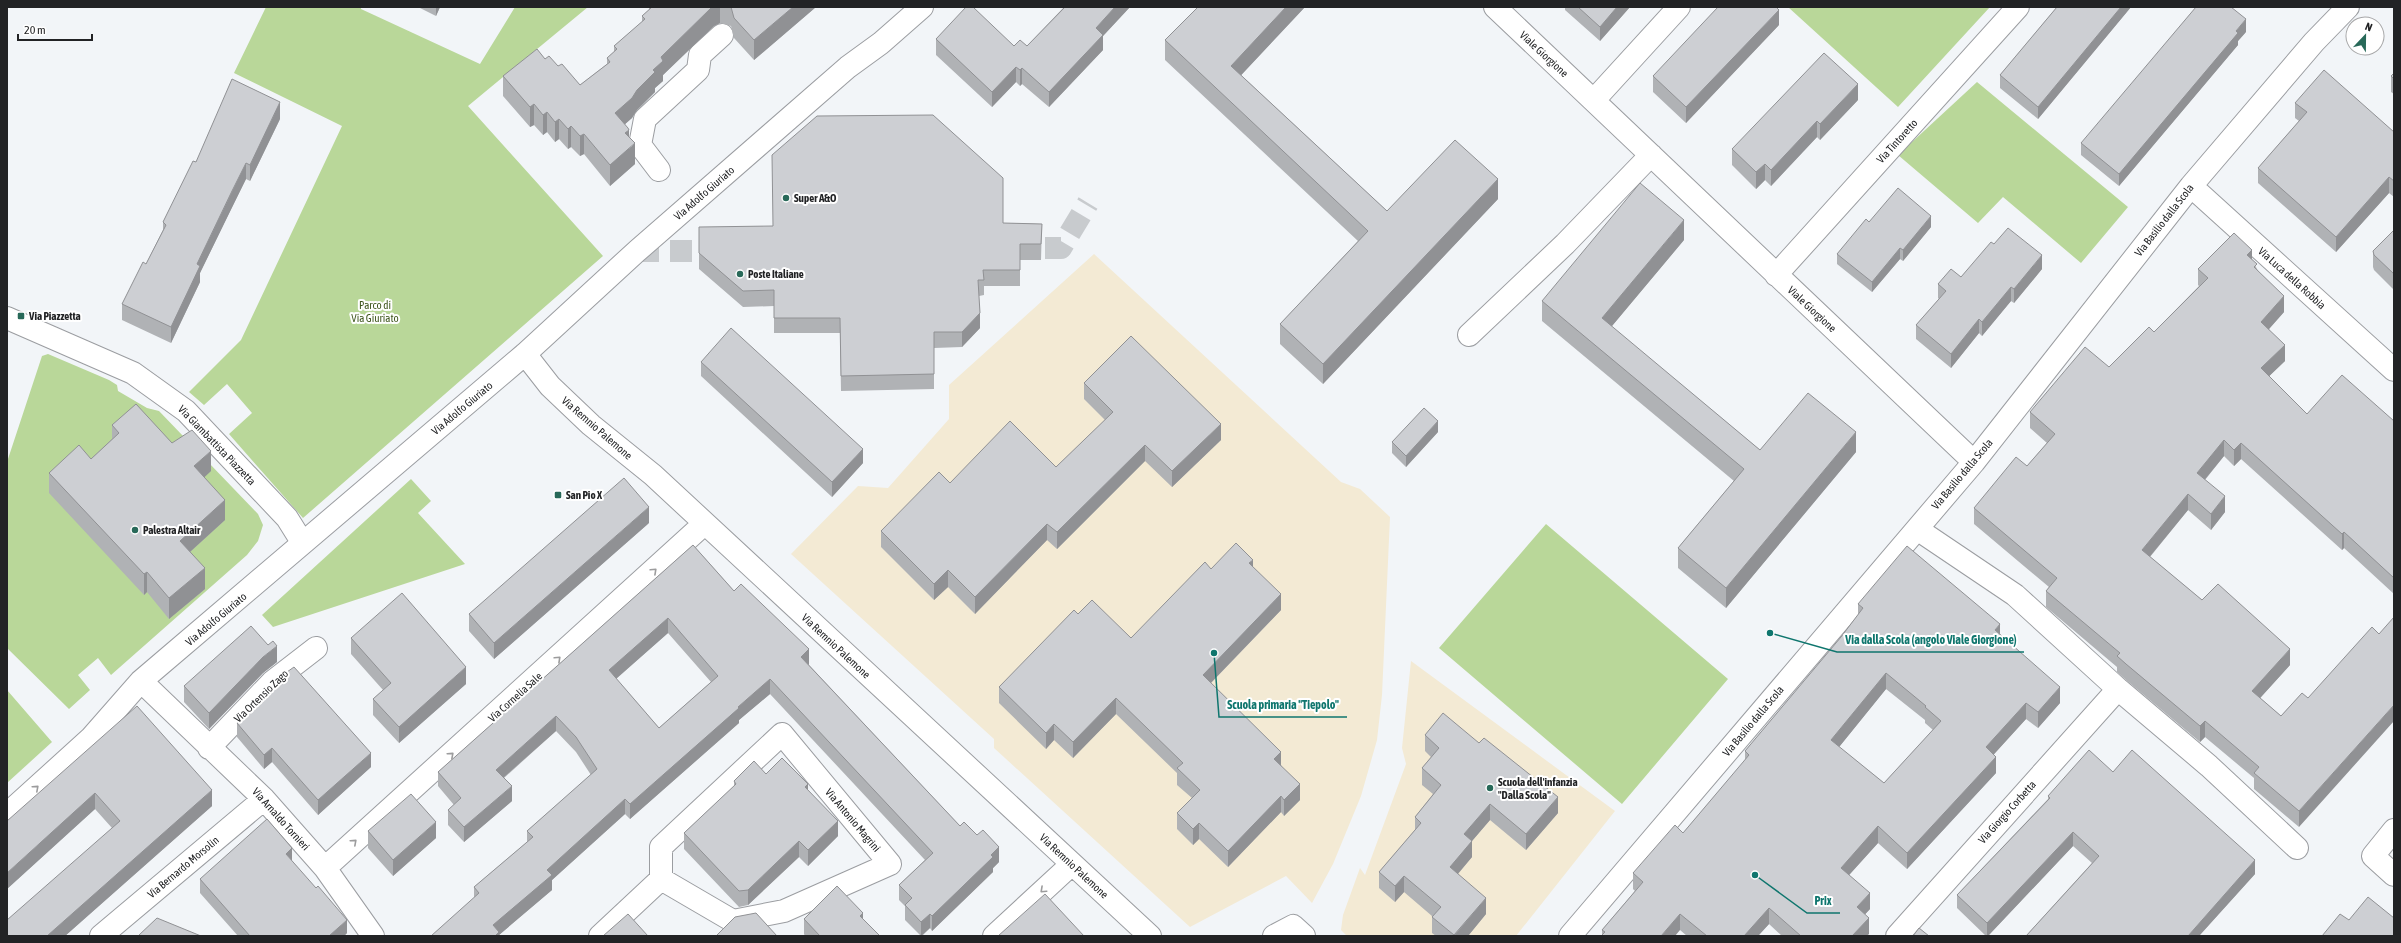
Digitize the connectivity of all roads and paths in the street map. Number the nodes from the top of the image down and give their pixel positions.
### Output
1 (922, 7) edge
2 (1494, 7) edge
3 (1679, 7) edge
4 (2018, 7) edge
5 (2348, 7) edge
6 (722, 34) dead end
7 (1594, 100) junction
8 (1651, 156) junction
9 (659, 170) dead end
10 (2190, 186) junction
11 (1776, 274) junction
12 (7, 318) edge
13 (1469, 335) dead end
14 (525, 354) junction
15 (2394, 370) edge
16 (1974, 462) junction
17 (704, 524) junction
18 (1917, 529) junction
19 (302, 542) junction
20 (316, 648) dead end
21 (141, 681) junction
22 (2118, 689) junction
23 (209, 748) junction
24 (264, 799) junction
25 (7, 814) edge
26 (2394, 830) edge
27 (2297, 848) dead end
28 (1072, 864) junction
29 (325, 868) junction
30 (2394, 875) edge
31 (661, 879) junction
32 (102, 936) edge
33 (373, 936) edge
34 (600, 936) edge
35 (994, 936) edge
36 (1150, 936) edge
37 (1274, 936) edge
38 (1304, 936) edge
39 (1570, 936) edge
40 (1897, 936) edge

1 - 14 street, Via Adolfo Giuriato
2 - 7 street, Viale Giorgione
3 - 7 street
4 - 11 street, Via Tintoretto
5 - 10 street, Via Basilio dalla Scola
6 - 9 street
7 - 8 street, Viale Giorgione
8 - 11 street, Viale Giorgione
8 - 13 street
10 - 15 street, Via Luca della Robbia
10 - 16 street, Via Basilio dalla Scola
11 - 16 street, Viale Giorgione
12 - 19 street, Via Giambattista Piazzetta
14 - 17 street, Via Remnio Palemone
14 - 19 street, Via Adolfo Giuriato
16 - 18 street, Via Basilio dalla Scola
17 - 28 street, Via Remnio Palemone
29 -> 17 street, Via Cornelia Sale
18 - 22 street
18 - 39 street, Via Basilio dalla Scola
19 - 21 street, Via Adolfo Giuriato
20 - 23 street, Via Ortensio Zago
21 - 23 street, Via Arnaldo Tornieri
25 -> 21 street, Via Adolfo Giuriato
22 - 27 street
22 - 40 street, Via Giorgio Corbetta
23 - 24 street, Via Arnaldo Tornieri
24 - 29 street, Via Arnaldo Tornieri
24 - 32 street, Via Bernardo Morsolin
26 - 30 street
28 -> 35 street
28 - 36 street, Via Remnio Palemone
29 - 33 street, Via Arnaldo Tornieri
31 - 31 street, Via Antonio Magrini
31 - 34 street
37 - 38 street

